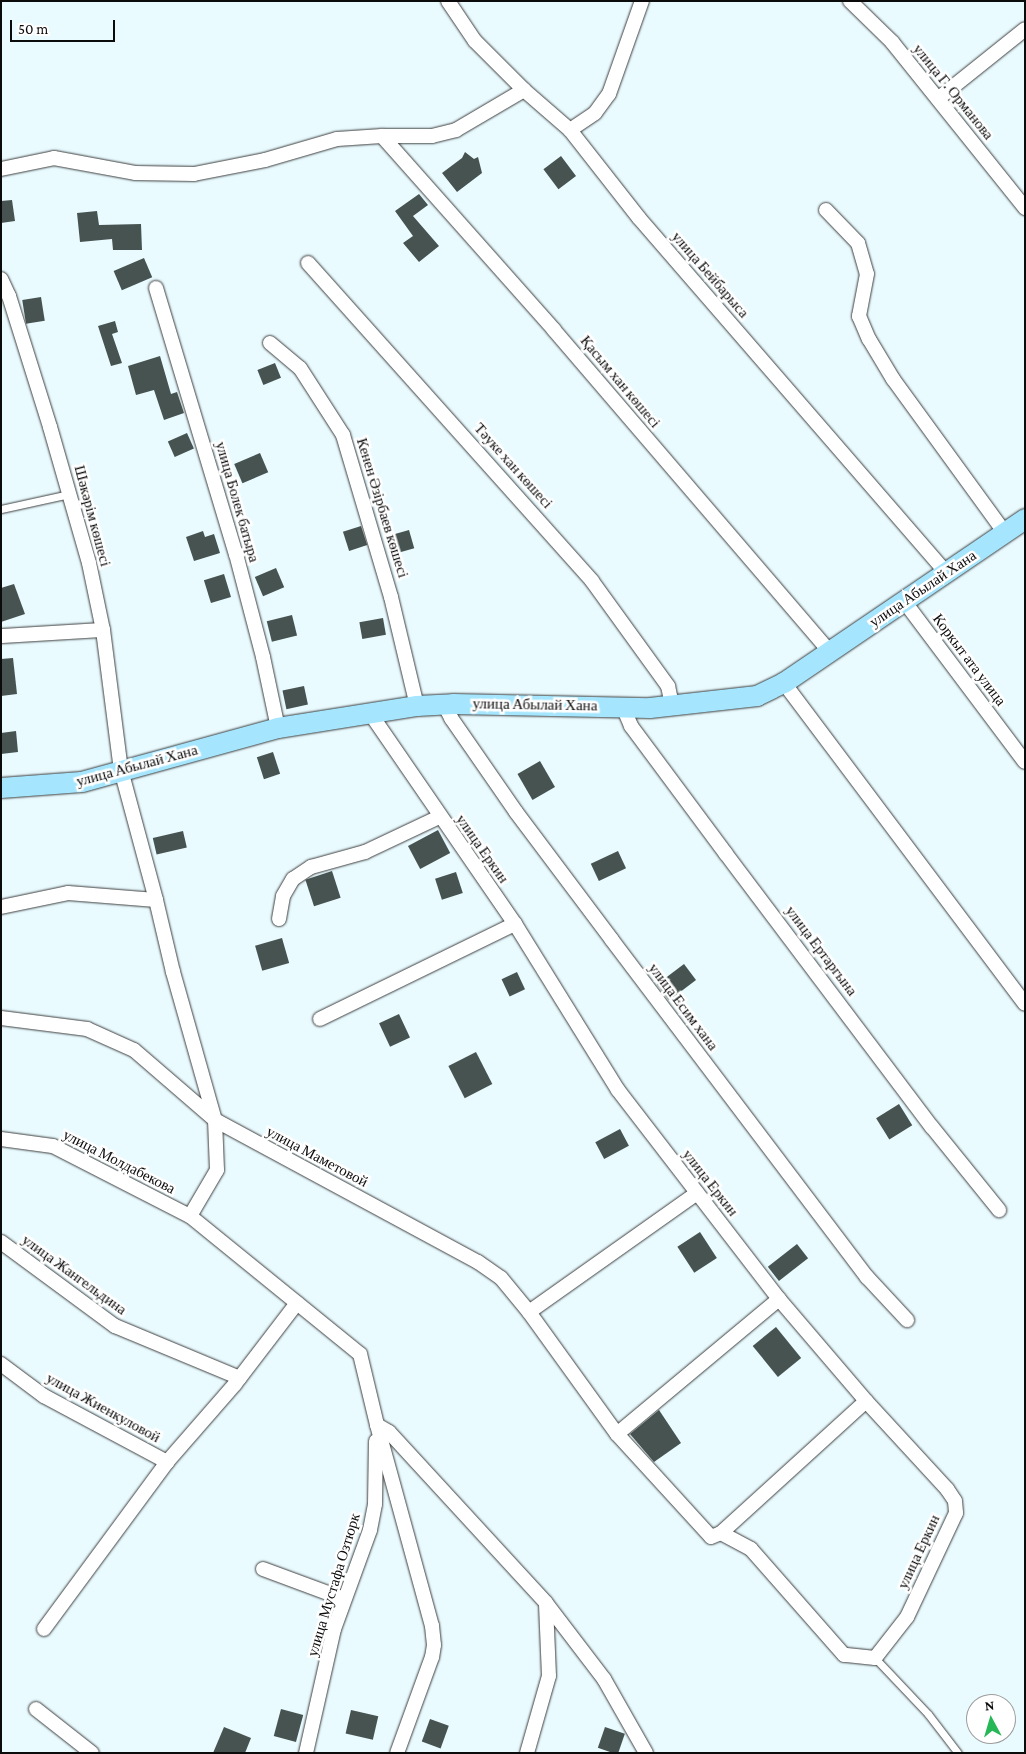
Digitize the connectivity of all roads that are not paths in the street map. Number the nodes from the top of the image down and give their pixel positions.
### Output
1 (448, 1) edge
2 (642, 1) edge
3 (850, 1) edge
4 (1025, 28) edge
5 (524, 90) junction
6 (939, 98) junction
7 (570, 130) junction
8 (382, 136) junction
9 (1, 169) edge
10 (1025, 208) edge
11 (826, 210) dead end
12 (308, 263) dead end
13 (1, 279) edge
14 (156, 288) dead end
15 (270, 343) dead end
16 (69, 494) junction
17 (1, 509) edge
18 (1018, 528) edge
19 (946, 573) junction
20 (904, 601) junction
21 (103, 630) junction
22 (1, 636) edge
23 (830, 652) junction
24 (784, 683) junction
25 (444, 704) junction
26 (672, 705) junction
27 (417, 706) junction
28 (623, 707) junction
29 (370, 713) junction
30 (278, 728) junction
31 (1025, 762) edge
32 (121, 770) junction
33 (1, 788) edge
34 (439, 817) junction
35 (156, 900) junction
36 (1, 907) edge
37 (279, 918) dead end
38 (515, 924) junction
39 (1025, 1004) edge
40 (1, 1018) edge
41 (320, 1020) dead end
42 (215, 1120) junction
43 (1, 1139) edge
44 (697, 1192) junction
45 (999, 1210) dead end
46 (190, 1216) junction
47 (1, 1242) edge
48 (779, 1299) junction
49 (297, 1303) junction
50 (529, 1312) junction
51 (907, 1320) dead end
52 (1, 1364) edge
53 (240, 1378) junction
54 (866, 1401) junction
55 (376, 1425) junction
56 (617, 1434) junction
57 (167, 1462) junction
58 (720, 1534) junction
59 (263, 1569) dead end
60 (344, 1599) junction
61 (546, 1603) junction
62 (44, 1629) dead end
63 (875, 1658) junction
64 (36, 1709) dead end
65 (92, 1753) edge
66 (306, 1753) edge
67 (397, 1753) edge
68 (526, 1753) edge
69 (646, 1753) edge
70 (958, 1753) edge

1 - 5 street, улица Бейбарыса
2 - 7 street
3 - 6 street, улица Г. Орманова
4 - 6 street
5 - 7 street, улица Бейбарыса
5 - 8 street
6 - 10 street, улица Г. Орманова
7 - 19 street, улица Бейбарыса
8 - 9 street
8 - 23 street, Қасым хан көшесі
11 - 18 street
12 - 26 street, Тәуке хан көшесі
13 - 16 street, Шәкәрім көшесі
14 - 30 street, улица Болек батыра
15 - 27 street, Кенен Әзірбаев көшесі
16 - 17 lane
16 - 21 street, Шәкәрім көшесі
18 - 19 street, улица Абылай Хана
19 - 20 street, улица Абылай Хана
20 - 23 street, улица Абылай Хана
20 - 31 street, Коркыт ата улица
21 - 22 street
21 - 32 street, Шәкәрім көшесі
23 - 24 street, улица Абылай Хана
24 - 26 street, улица Абылай Хана
24 - 39 street
25 - 27 street, улица Абылай Хана
25 - 28 street, улица Абылай Хана
25 - 51 street, улица Есим хана
26 - 28 street, улица Абылай Хана
27 - 29 street, улица Абылай Хана
28 - 45 street, улица Ертаргына
29 - 30 street, улица Абылай Хана
29 - 34 street, улица Еркин
30 - 32 street, улица Абылай Хана
32 - 33 street, улица Абылай Хана
32 - 35 street
34 - 37 street
34 - 38 street, улица Еркин
35 - 36 street
35 - 42 street
38 - 41 street
38 - 44 street, улица Еркин
40 - 42 street, улица Маметовой
42 - 46 street
42 - 50 street, улица Маметовой
43 - 46 street, улица Молдабекова
44 - 48 street, улица Еркин
44 - 50 street
46 - 49 street, улица Молдабекова
47 - 53 street, улица Жангельдина
48 - 54 street, улица Еркин
48 - 56 street
49 - 53 street
49 - 55 street, улица Молдабекова
50 - 56 street, улица Маметовой
52 - 57 street, улица Жиенкуловой
53 - 57 street
54 - 58 street
54 - 63 street, улица Еркин
55 - 60 street, улица Мустафа Озтюрк
55 - 61 street
55 - 67 street
56 - 58 street, улица Маметовой
57 - 62 street
58 - 63 street
59 - 60 street
60 - 66 street, улица Мустафа Озтюрк
61 - 68 street
61 - 69 street
63 - 70 lane
64 - 65 street

